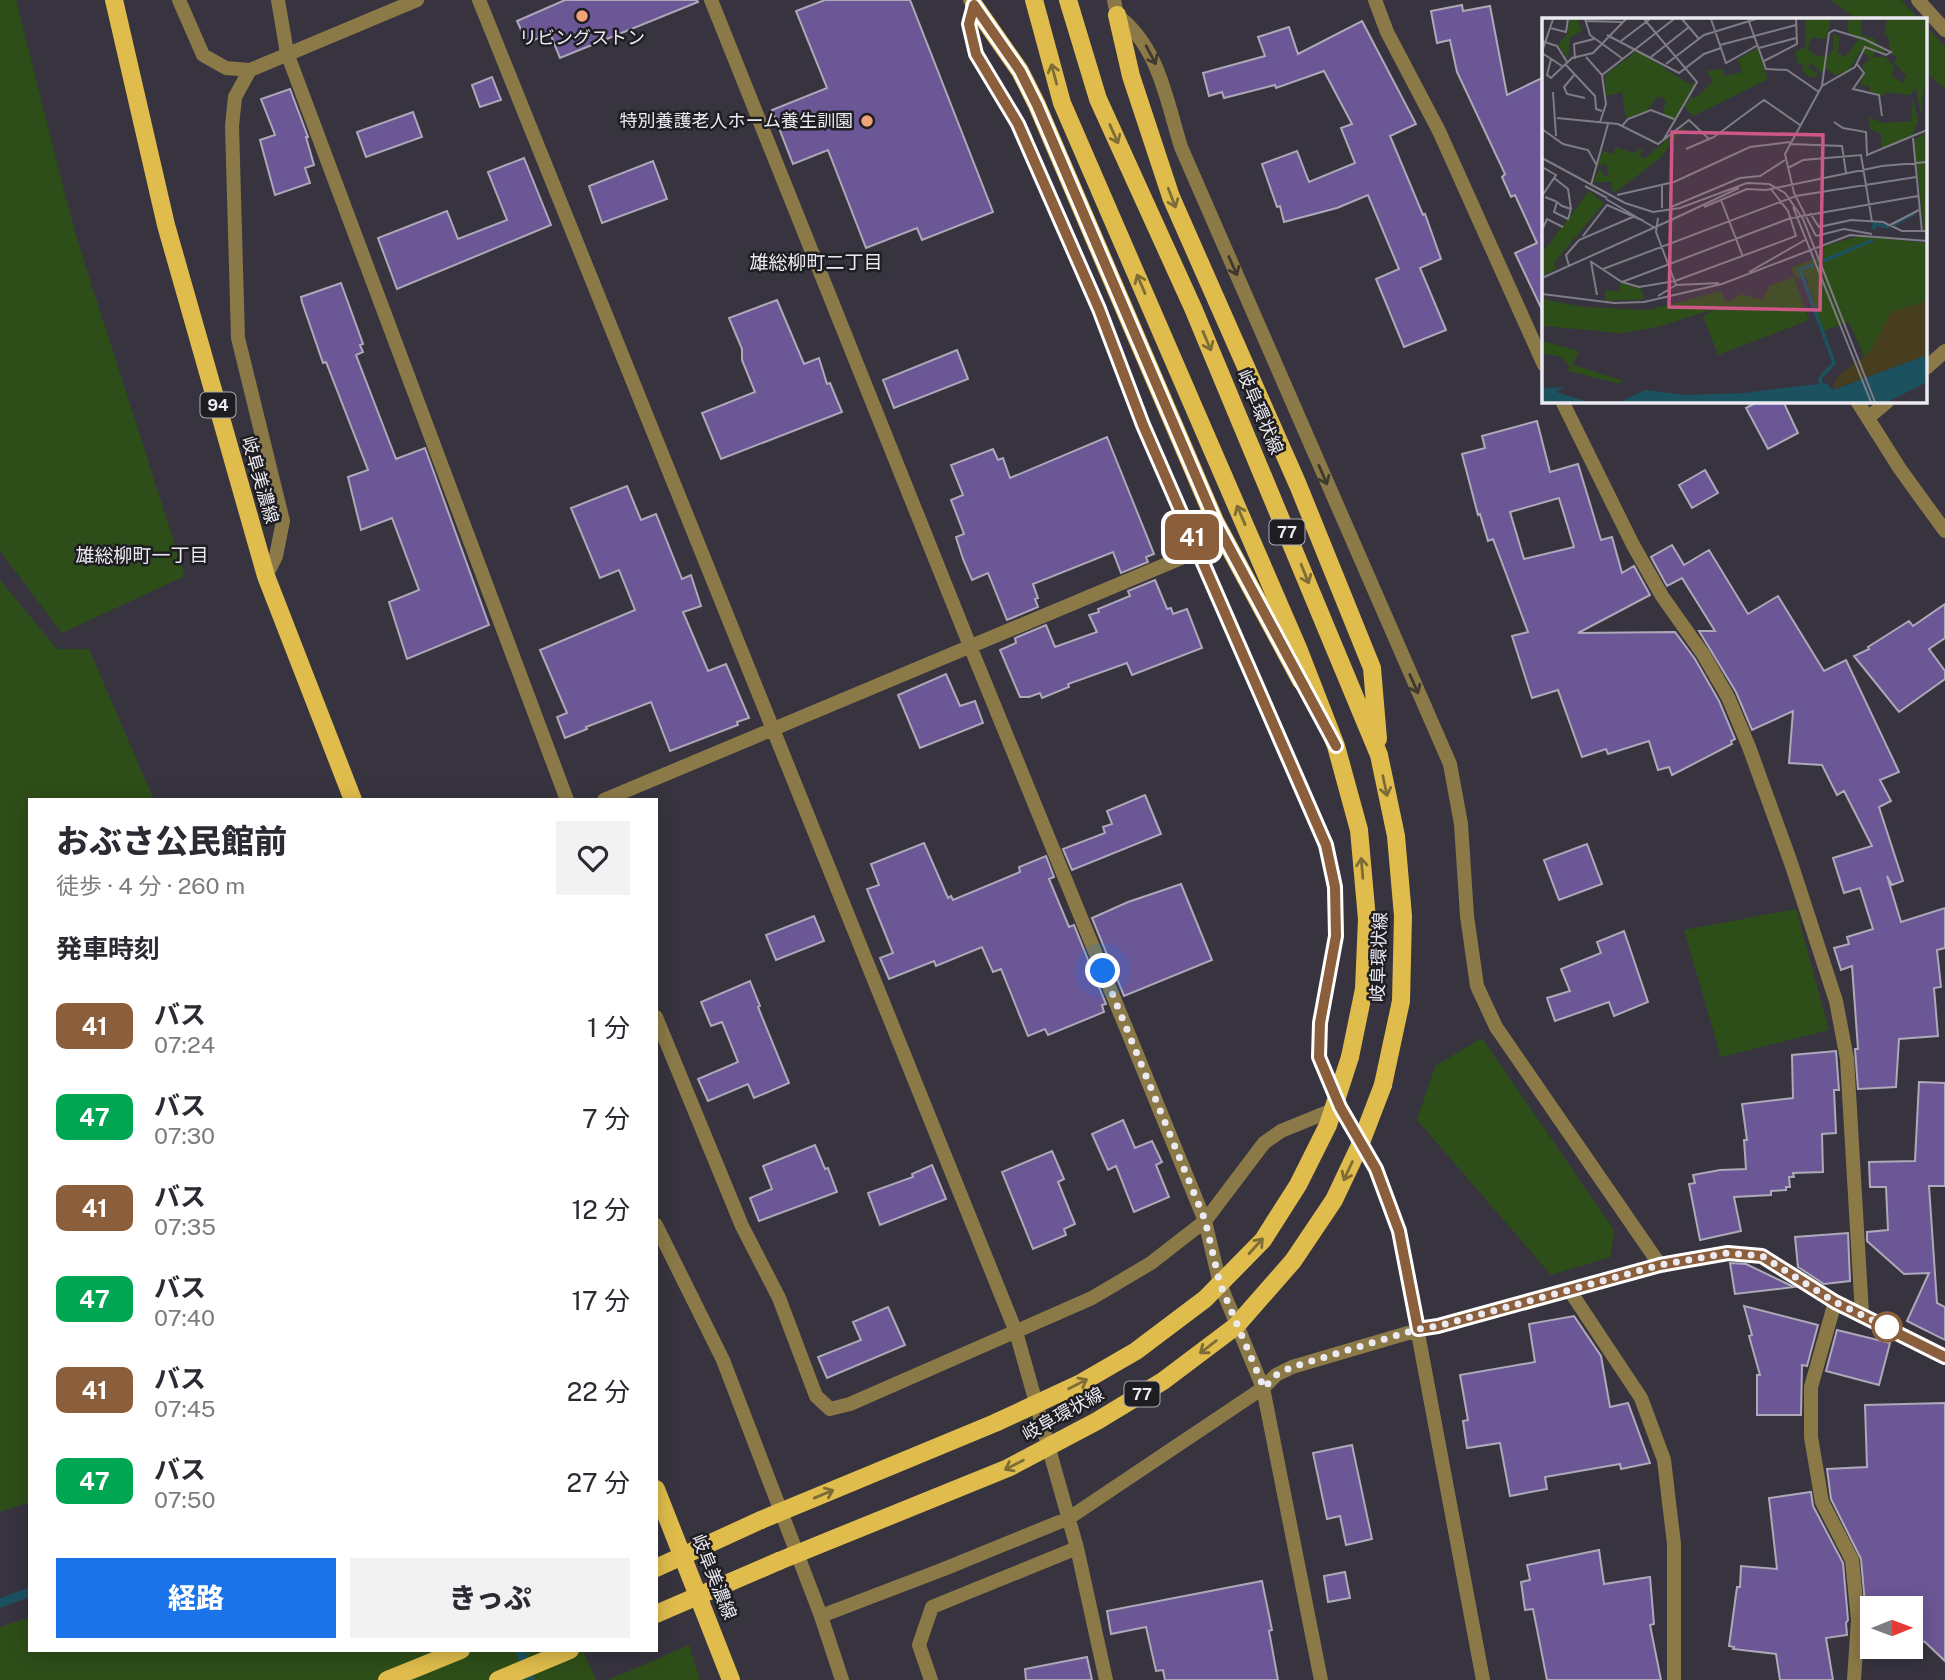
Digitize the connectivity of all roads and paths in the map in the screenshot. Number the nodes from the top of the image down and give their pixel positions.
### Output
1 (114, 0) edge
2 (179, 0) edge
3 (278, 0) edge
4 (417, 0) edge
5 (479, 0) edge
6 (711, 0) edge
7 (1034, 0) edge
8 (1068, 0) edge
9 (1375, 0) edge
10 (1918, 0) edge
11 (972, 3) edge
12 (1116, 8) edge
13 (1945, 30) edge
14 (288, 53) junction
15 (250, 70) junction
16 (1945, 351) edge
17 (1542, 361) edge
18 (1927, 367) edge
19 (1562, 402) edge
20 (1858, 402) edge
21 (1887, 402) edge
22 (1868, 418) junction
23 (1945, 531) edge
24 (1198, 551) junction
25 (266, 576) junction
26 (970, 646) junction
27 (772, 729) junction
28 (1336, 746) junction
29 (1379, 755) junction
30 (351, 798) edge
31 (566, 798) edge
32 (609, 798) edge
33 (658, 1022) edge
34 (1340, 1107) junction
35 (1205, 1220) junction
36 (658, 1229) edge
37 (1660, 1265) junction
38 (1570, 1291) junction
39 (1835, 1302) junction
40 (1862, 1314) junction
41 (1418, 1329) junction
42 (1016, 1332) junction
43 (1945, 1357) edge
44 (1264, 1388) junction
45 (658, 1494) edge
46 (1069, 1518) junction
47 (1077, 1548) junction
48 (682, 1555) junction
49 (658, 1567) edge
50 (700, 1597) junction
51 (658, 1613) edge
52 (821, 1616) junction
53 (456, 1652) edge
54 (565, 1652) edge
55 (387, 1680) edge
56 (498, 1680) edge
57 (731, 1680) edge
58 (842, 1680) edge
59 (931, 1680) edge
60 (1106, 1680) edge
61 (1321, 1680) edge
62 (1483, 1680) edge
63 (1674, 1680) edge
64 (1854, 1680) edge

1 - 25 main road, 岐阜美濃線 / 94
2 - 15 street
3 - 14 street
4 - 14 street
5 - 27 street
6 - 26 street
28 -> 7 main road, 岐阜環状線 / 77
8 -> 29 main road, 岐阜環状線 / 77
9 - 17 street
10 - 13 street
11 - 24 street
11 - 28 main road, 77
12 -> 29 main road, 77
12 -> 37 street
14 - 15 street
14 - 31 street
15 - 25 street
16 - 18 street
19 - 40 street
20 - 22 street
21 - 22 street
22 - 23 street
24 - 26 street
24 - 34 street
25 - 30 main road, 岐阜美濃線 / 94
26 - 27 street
26 - 35 street
27 - 32 street
27 - 42 street
48 -> 28 main road, 岐阜環状線 / 77, bridge
29 -> 50 main road, 岐阜環状線 / 77, bridge
33 - 42 street
34 - 35 street
34 - 41 street
35 - 42 street
35 - 44 street
36 - 52 street
37 - 38 street
37 - 39 street
38 - 41 street
38 - 63 street
39 - 40 street
39 - 64 street
40 - 43 street
41 - 44 street
41 - 62 street
42 - 46 street
44 - 46 street
44 - 61 street
45 - 48 main road, 岐阜美濃線
46 - 47 street
46 - 52 street
47 - 59 street
47 - 60 street
48 - 49 main road, 岐阜環状線 / 77
48 - 50 main road, 岐阜美濃線
50 - 51 main road, 岐阜環状線 / 77
50 - 57 main road, 岐阜美濃線
52 - 58 street
53 - 55 main road
54 - 56 main road

